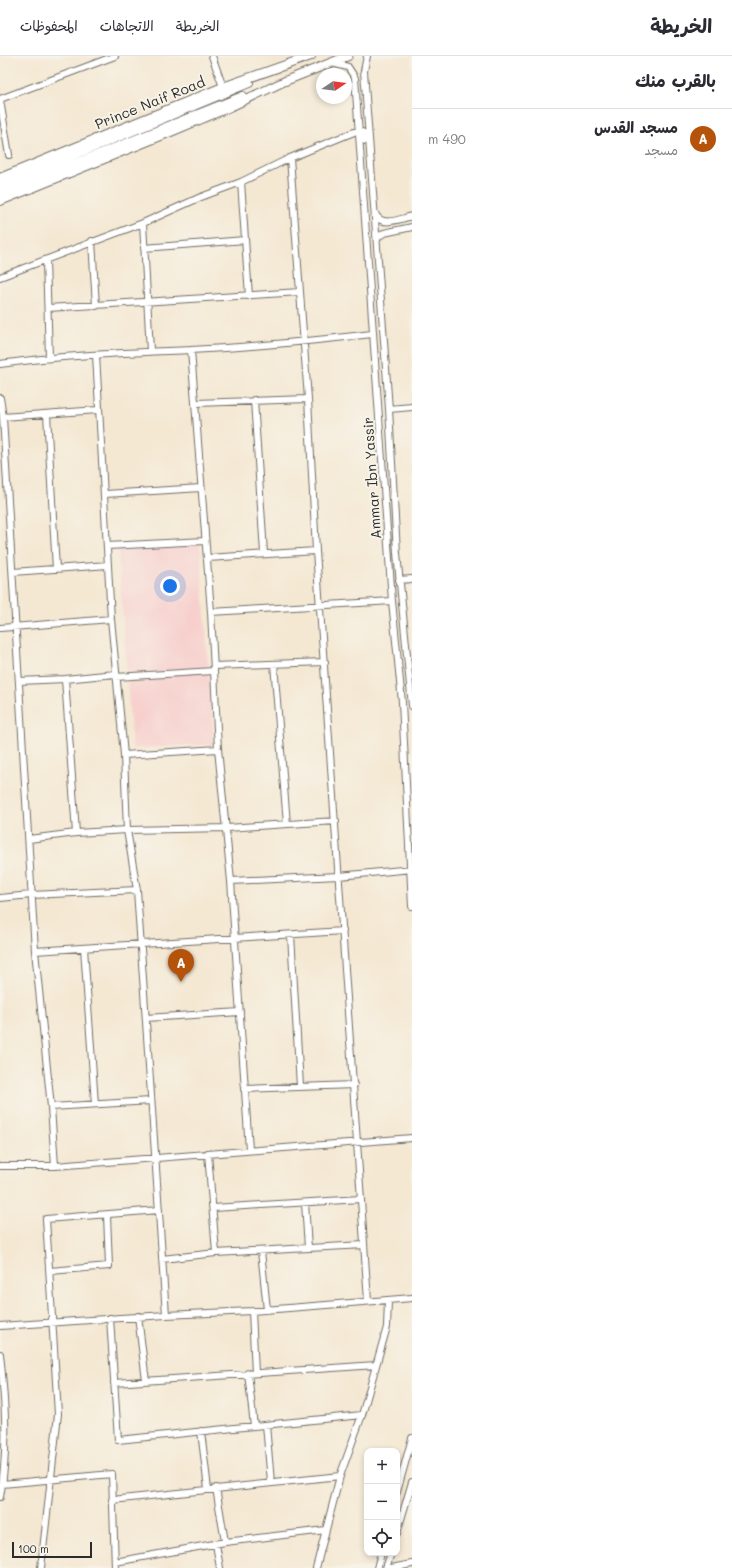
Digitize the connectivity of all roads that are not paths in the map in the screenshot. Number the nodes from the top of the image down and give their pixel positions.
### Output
1 (114, 56) edge
2 (212, 56) edge
3 (311, 56) edge
4 (348, 56) edge
5 (367, 56) edge
6 (331, 63) junction
7 (285, 81) junction
8 (226, 94) junction
9 (0, 100) edge
10 (359, 130) junction
11 (9, 155) dead end
12 (290, 158) junction
13 (0, 178) edge
14 (242, 182) junction
15 (372, 182) junction
16 (0, 186) edge
17 (0, 194) edge
18 (0, 201) edge
19 (374, 211) junction
20 (412, 216) edge
21 (143, 223) junction
22 (412, 227) edge
23 (245, 240) junction
24 (92, 241) junction
25 (376, 242) junction
26 (144, 248) junction
27 (46, 260) junction
28 (0, 277) edge
29 (300, 292) junction
30 (249, 296) junction
31 (148, 303) junction
32 (96, 306) junction
33 (48, 308) junction
34 (372, 334) junction
35 (303, 342) junction
36 (191, 350) junction
37 (150, 351) junction
38 (96, 355) junction
39 (49, 358) junction
40 (0, 364) edge
41 (0, 398) edge
42 (308, 399) junction
43 (254, 400) junction
44 (196, 403) junction
45 (412, 407) edge
46 (389, 409) junction
47 (98, 410) junction
48 (47, 414) junction
49 (3, 418) junction
50 (201, 488) junction
51 (105, 494) junction
52 (205, 541) junction
53 (107, 546) junction
54 (316, 551) junction
55 (264, 553) junction
56 (208, 558) junction
57 (108, 565) junction
58 (56, 569) junction
59 (13, 572) junction
60 (412, 579) edge
61 (399, 580) junction
62 (392, 601) junction
63 (320, 604) junction
64 (212, 612) junction
65 (111, 619) junction
66 (14, 626) junction
67 (0, 628) edge
68 (409, 646) edge
69 (325, 662) junction
70 (274, 664) junction
71 (214, 669) junction
72 (116, 676) junction
73 (64, 679) junction
74 (19, 681) junction
75 (412, 706) edge
76 (218, 749) junction
77 (124, 755) junction
78 (336, 821) junction
79 (287, 824) junction
80 (227, 828) junction
81 (127, 830) junction
82 (76, 833) junction
83 (29, 839) junction
84 (411, 869) edge
85 (340, 876) junction
86 (232, 881) junction
87 (137, 890) junction
88 (31, 895) junction
89 (0, 898) edge
90 (412, 906) edge
91 (343, 931) junction
92 (291, 935) junction
93 (235, 938) junction
94 (141, 945) junction
95 (84, 948) junction
96 (35, 951) junction
97 (240, 1012) junction
98 (146, 1018) junction
99 (354, 1084) junction
100 (300, 1086) junction
101 (244, 1089) junction
102 (151, 1101) junction
103 (95, 1104) junction
104 (51, 1107) junction
105 (412, 1138) edge
106 (358, 1143) junction
107 (249, 1150) junction
108 (208, 1153) junction
109 (155, 1157) junction
110 (0, 1166) edge
111 (55, 1166) junction
112 (361, 1199) junction
113 (305, 1202) junction
114 (213, 1208) junction
115 (159, 1210) junction
116 (107, 1215) junction
117 (364, 1245) junction
118 (308, 1248) junction
119 (261, 1251) junction
120 (216, 1253) junction
121 (162, 1259) junction
122 (50, 1271) junction
123 (412, 1298) edge
124 (368, 1301) junction
125 (388, 1301) junction
126 (267, 1310) junction
127 (252, 1311) junction
128 (166, 1314) junction
129 (138, 1316) junction
130 (110, 1318) junction
131 (52, 1322) junction
132 (0, 1326) edge
133 (0, 1354) edge
134 (376, 1365) junction
135 (251, 1373) junction
136 (146, 1381) junction
137 (114, 1383) junction
138 (362, 1415) junction
139 (266, 1425) junction
140 (254, 1426) junction
141 (201, 1431) junction
142 (412, 1438) edge
143 (340, 1476) junction
144 (51, 1479) junction
145 (271, 1482) junction
146 (412, 1482) edge
147 (2, 1484) junction
148 (399, 1484) edge
149 (216, 1488) junction
150 (208, 1489) junction
151 (0, 1497) edge
152 (410, 1498) edge
153 (112, 1500) junction
154 (400, 1525) edge
155 (325, 1530) junction
156 (225, 1542) junction
157 (216, 1544) junction
158 (380, 1556) edge
159 (390, 1556) edge
160 (412, 1564) edge
161 (115, 1565) edge
162 (40, 1568) edge
163 (220, 1568) edge
164 (316, 1568) edge
165 (377, 1568) edge
166 (386, 1568) edge
167 (391, 1568) edge

1 - 9 street
2 - 8 street
3 - 8 main road, Prince Naif Road
4 - 6 main road
5 - 15 street, Ammar Ibn Yassir
6 - 7 main road
6 - 10 street, Ammar Ibn Yassir
7 - 8 main road
7 - 18 main road
8 - 13 main road, Prince Naif Road
8 - 16 main road
8 - 17 main road
9 - 11 street
10 - 12 street
10 - 15 street
10 - 34 street, Ammar Ibn Yassir
12 - 14 street
12 - 29 street
14 - 21 street
14 - 23 street
15 - 19 street, Ammar Ibn Yassir
19 - 20 street
19 - 25 street, Ammar Ibn Yassir
21 - 24 street
21 - 26 street
22 - 25 street
23 - 26 street
23 - 30 street
24 - 27 street
24 - 32 street
25 - 46 street, Ammar Ibn Yassir
26 - 31 street
27 - 28 street
27 - 33 street
29 - 30 street
29 - 35 street
30 - 31 street
31 - 32 street
31 - 37 street
32 - 33 street
33 - 39 street
34 - 35 street
34 - 62 street, Ammar Ibn Yassir
35 - 36 street
35 - 42 street
36 - 37 street
36 - 44 street
37 - 38 street
38 - 39 street
38 - 47 street
39 - 40 street
41 - 49 street
42 - 43 street
42 - 54 street
43 - 44 street
43 - 55 street
44 - 50 street
45 - 46 street
46 - 61 street, Ammar Ibn Yassir
47 - 48 street
47 - 51 street
48 - 49 street
48 - 58 street
49 - 59 street
50 - 51 street
50 - 52 street
51 - 53 street
52 - 53 street
52 - 56 street
53 - 57 street
54 - 55 street
54 - 63 street
55 - 56 street
56 - 64 street
57 - 58 street
57 - 65 street
58 - 59 street
59 - 66 street
60 - 61 street
61 - 68 street, Ammar Ibn Yassir
62 - 63 street
62 - 84 street, Ammar Ibn Yassir
63 - 64 street
63 - 69 street
64 - 71 street
65 - 66 street
65 - 72 street
66 - 67 street
66 - 74 street
68 - 75 street, Ammar Ibn Yassir
69 - 70 street
69 - 78 street
70 - 71 street
70 - 79 street
71 - 72 street
71 - 76 street
72 - 73 street
72 - 77 street
73 - 74 street
73 - 82 street
74 - 83 street
76 - 77 street
76 - 80 street
77 - 81 street
78 - 79 street
78 - 85 street
79 - 80 street
80 - 81 street
80 - 86 street
81 - 82 street
81 - 87 street
82 - 83 street
83 - 88 street
84 - 85 street
84 - 90 street, Ammar Ibn Yassir
85 - 86 street
85 - 91 street
86 - 93 street
87 - 88 street
87 - 94 street
88 - 89 street
88 - 96 street
91 - 92 street
91 - 99 street
92 - 93 street
92 - 100 street
93 - 94 street
93 - 97 street
94 - 95 street
94 - 98 street
95 - 96 street
95 - 103 street
96 - 104 street
97 - 98 street
97 - 101 street
98 - 102 street
99 - 100 street
99 - 106 street
100 - 101 street
101 - 107 street
102 - 103 street
102 - 109 street
103 - 104 street
104 - 111 street
105 - 106 street
106 - 107 street
106 - 112 street
107 - 108 street
108 - 109 street
108 - 114 street
109 - 111 street
109 - 115 street
110 - 111 street
112 - 113 street
112 - 117 street
113 - 114 street
113 - 118 street
114 - 120 street
115 - 116 street
115 - 121 street
116 - 122 street
116 - 122 street
117 - 118 street
117 - 124 street
118 - 119 street
119 - 120 street
119 - 126 street
120 - 121 street
121 - 128 street
122 - 131 street
123 - 125 street
124 - 125 street
124 - 126 street
125 - 134 street
126 - 127 street
127 - 128 street
127 - 135 street
128 - 129 street
129 - 130 street
129 - 136 street
130 - 131 street
130 - 137 street
131 - 132 street
131 - 144 street
133 - 147 street
134 - 135 street
134 - 138 street
135 - 136 street
135 - 140 street
136 - 137 street
137 - 141 street
138 - 139 street
138 - 143 street
139 - 140 street
139 - 145 street
140 - 141 street
141 - 150 street
142 - 148 street
143 - 145 street
143 - 155 street
144 - 147 street
144 - 153 street
144 - 162 street
145 - 149 street
146 - 152 street
147 - 151 street
149 - 150 street
149 - 156 street
150 - 153 street
152 - 154 street
153 - 161 street
155 - 156 street
155 - 164 street
156 - 157 street
157 - 161 street
157 - 163 street
158 - 165 street
159 - 166 street
160 - 167 street

